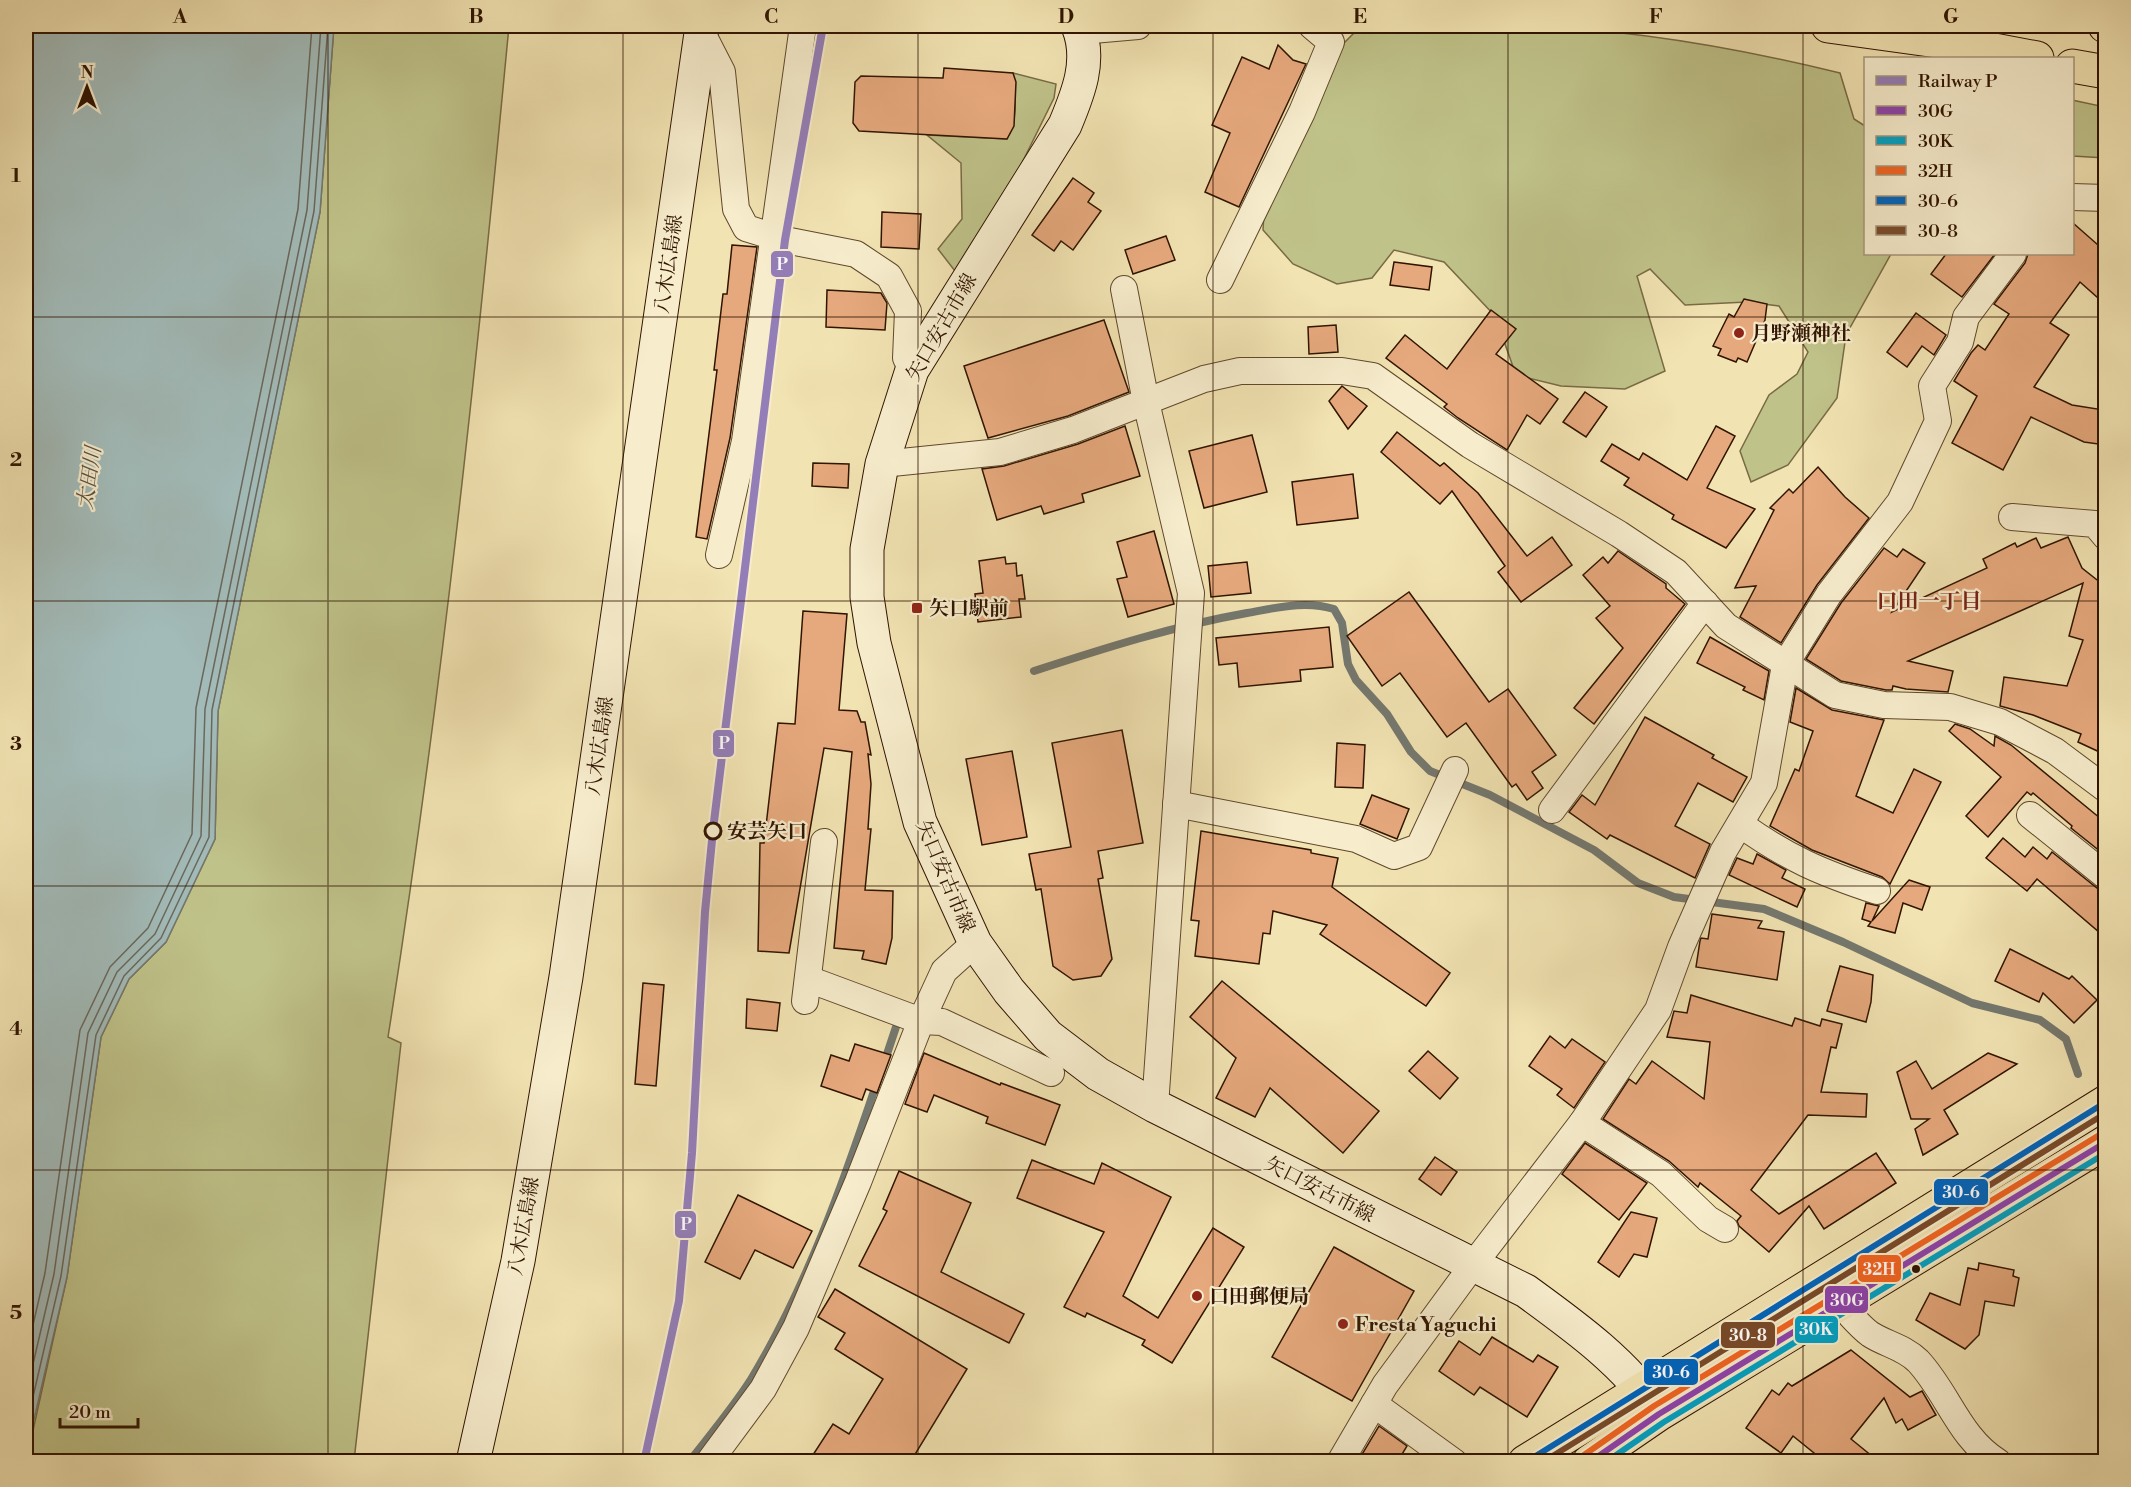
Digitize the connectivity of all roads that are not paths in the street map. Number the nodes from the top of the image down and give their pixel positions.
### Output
1 (803, 26) edge
2 (1138, 26) edge
3 (1312, 26) edge
4 (1828, 26) edge
5 (701, 28) edge
6 (1079, 28) edge
7 (2032, 57) edge
8 (2074, 66) edge
9 (2106, 72) edge
10 (2074, 197) edge
11 (2106, 198) edge
12 (775, 235) junction
13 (2012, 255) edge
14 (1220, 280) dead end
15 (1124, 289) dead end
16 (912, 370) junction
17 (1146, 402) junction
18 (882, 464) junction
19 (2012, 517) dead end
20 (2106, 537) edge
21 (719, 555) dead end
22 (1705, 603) junction
23 (1785, 665) junction
24 (1455, 770) dead end
25 (2106, 789) edge
26 (1176, 804) junction
27 (1552, 810) dead end
28 (2030, 815) dead end
29 (1740, 824) junction
30 (824, 842) dead end
31 (2106, 876) edge
32 (1877, 891) dead end
33 (975, 944) junction
34 (921, 1021) junction
35 (1051, 1073) dead end
36 (2106, 1102) edge
37 (1155, 1106) junction
38 (1582, 1123) junction
39 (2106, 1142) edge
40 (1725, 1229) dead end
41 (1473, 1265) junction
42 (1840, 1304) junction
43 (1651, 1401) junction
44 (1374, 1404) junction
45 (473, 1461) edge
46 (709, 1461) edge
47 (1340, 1461) edge
48 (1454, 1461) edge
49 (1525, 1461) edge
50 (1589, 1461) edge
51 (1998, 1461) edge

1 - 12 street
2 - 6 street
3 - 14 street
4 - 7 main road
5 - 12 street
5 - 45 main road, 八木広島線
6 - 16 main road, 矢口安古市線
8 - 9 main road
10 - 11 street
12 - 16 street
12 - 21 street
13 - 23 street
15 - 17 street
16 - 18 main road, 矢口安古市線
17 - 18 street
17 - 22 street
17 - 26 street
18 - 33 main road, 矢口安古市線
19 - 20 street
22 - 23 street
22 - 27 street
23 - 25 street
23 - 29 street
24 - 26 street
26 - 37 street
28 - 31 street
29 - 32 street
29 - 38 street
30 - 34 street
33 - 34 street
33 - 37 main road, 矢口安古市線
34 - 35 street
34 - 46 street
36 - 43 main road
37 - 41 main road, 矢口安古市線
38 - 40 street
38 - 41 street
39 - 42 main road
41 - 43 main road, 矢口安古市線
41 - 44 street
42 - 43 main road
42 - 51 street
43 - 49 main road
43 - 50 main road
44 - 47 street
44 - 48 street

